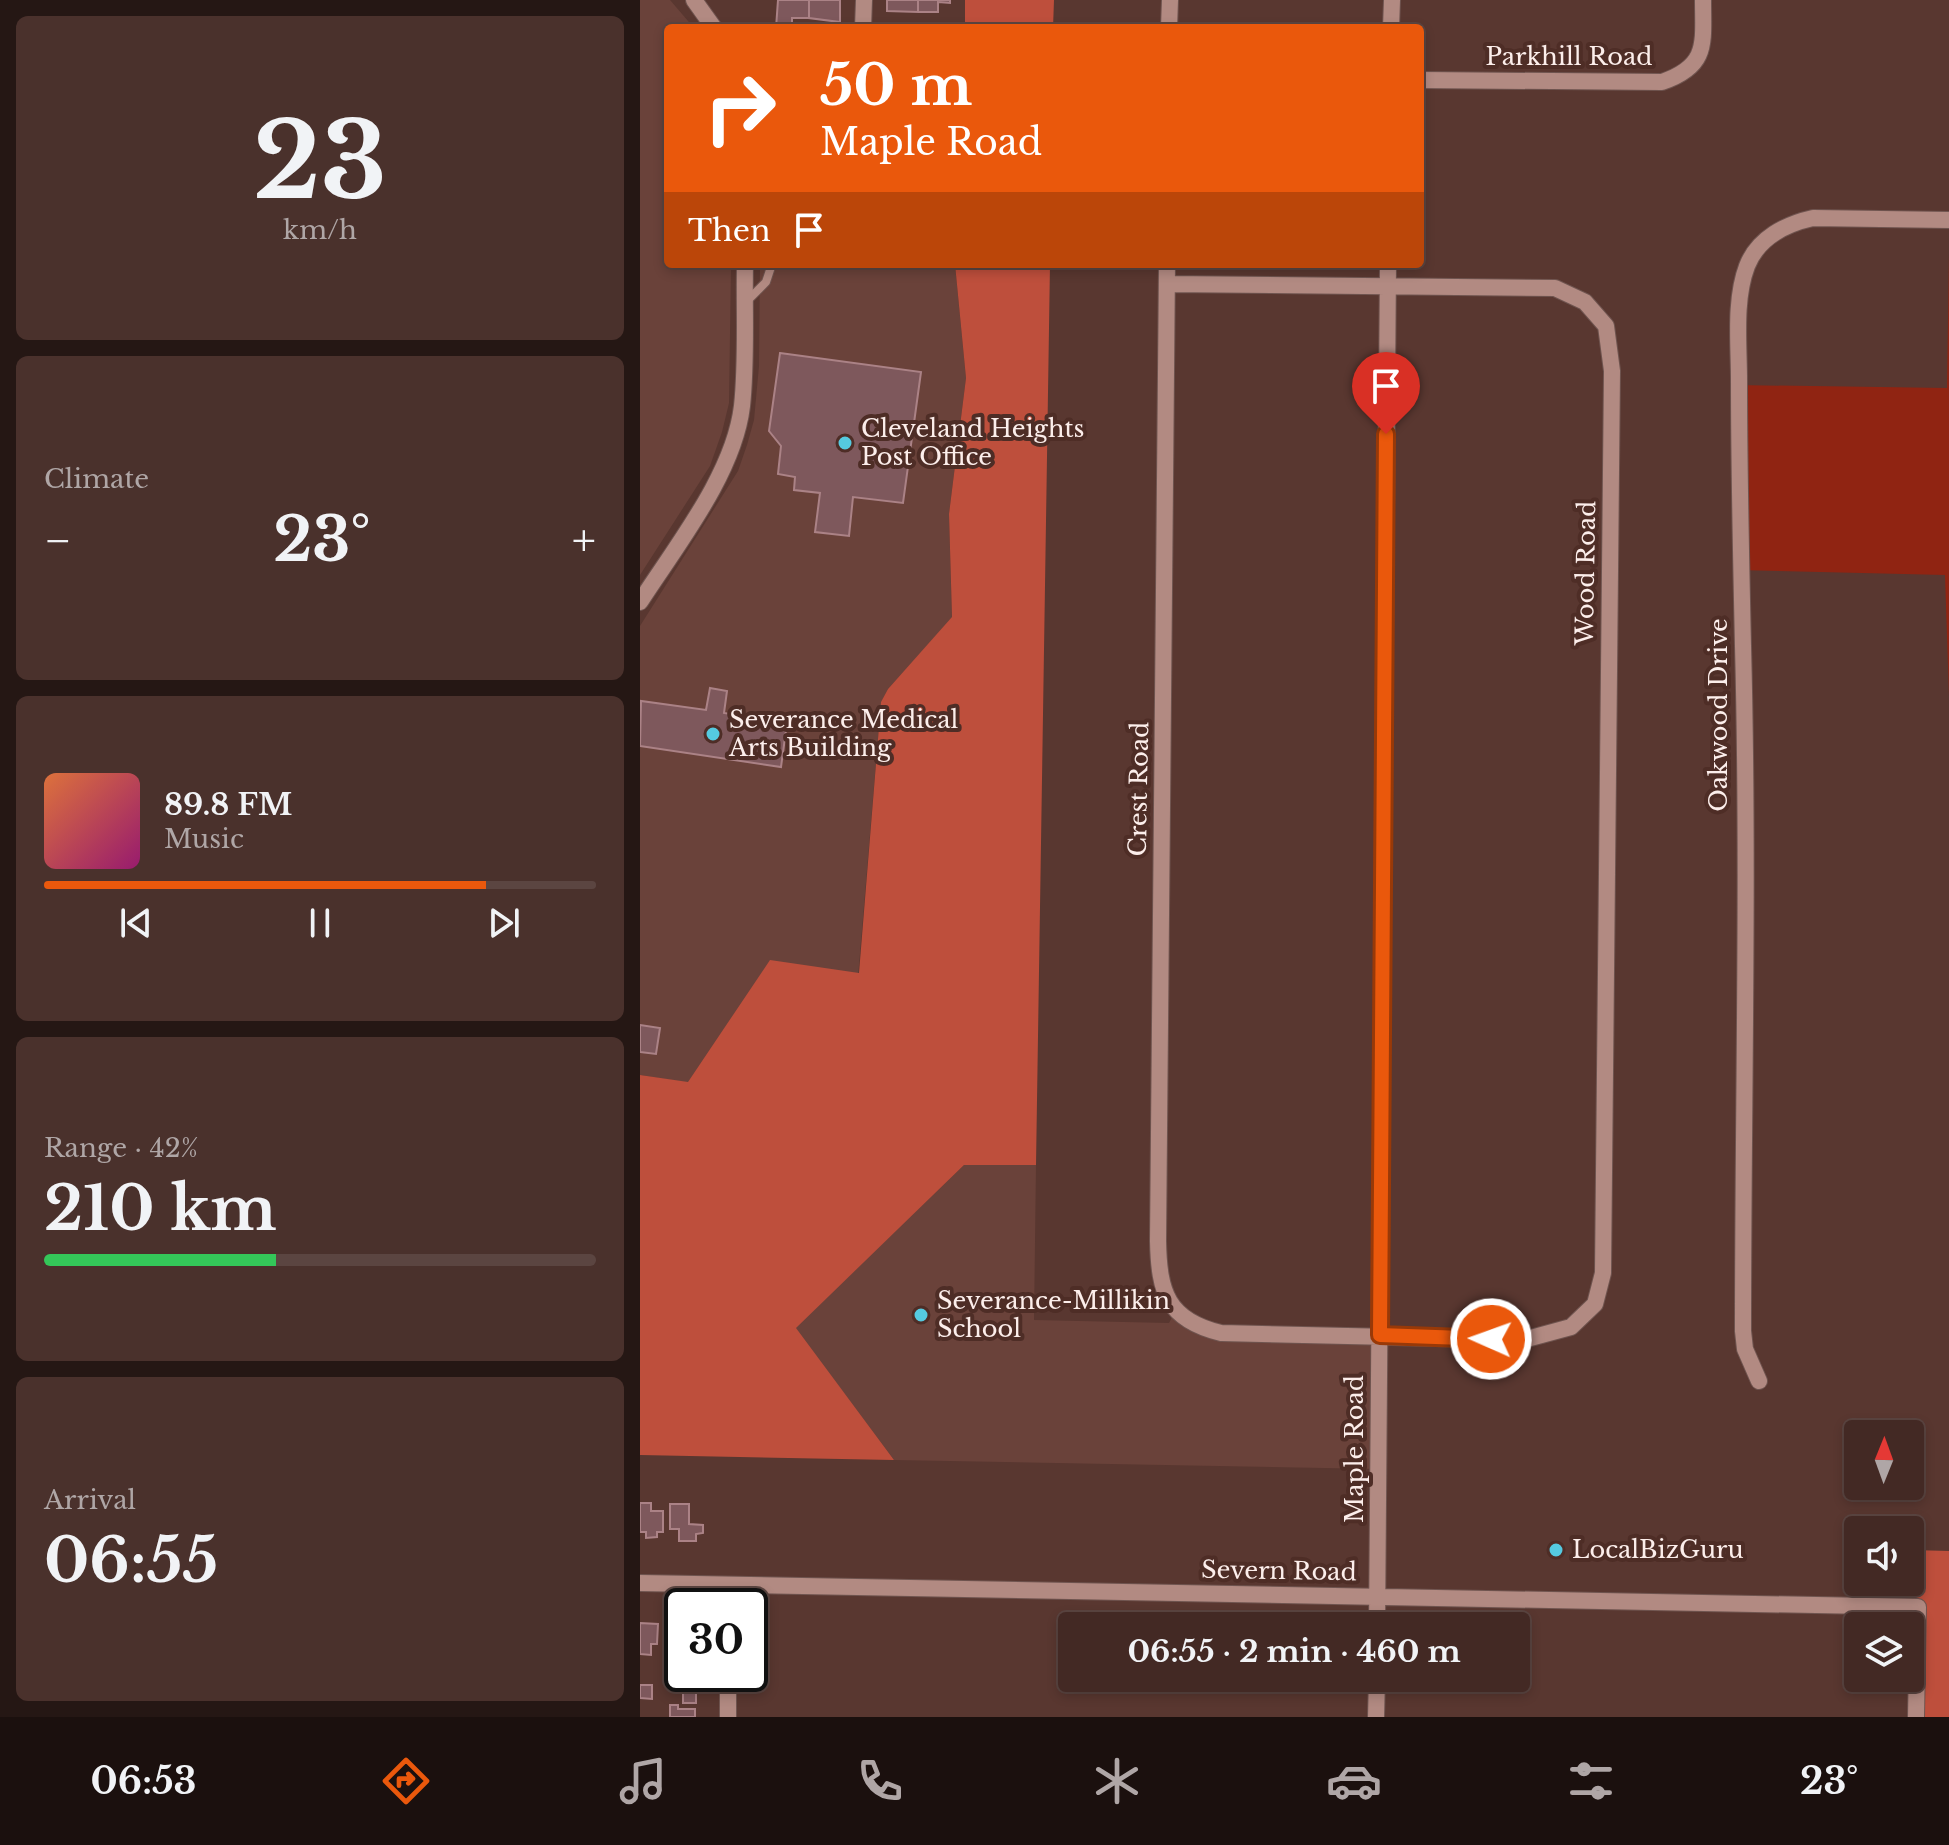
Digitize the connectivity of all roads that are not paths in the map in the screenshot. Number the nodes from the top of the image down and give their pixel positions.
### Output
1 (694, 0) edge
2 (864, 0) edge
3 (1170, 0) edge
4 (1392, 0) edge
5 (1703, 0) edge
6 (711, 24) edge
7 (863, 24) edge
8 (1169, 24) edge
9 (1391, 24) edge
10 (1424, 80) edge
11 (1949, 220) edge
12 (745, 268) edge
13 (771, 268) edge
14 (1167, 268) edge
15 (1388, 268) edge
16 (1167, 284) junction
17 (1387, 288) junction
18 (745, 304) junction
19 (640, 602) edge
20 (1380, 1335) junction
21 (1759, 1381) dead end
22 (640, 1583) edge
23 (729, 1585) joint
24 (1378, 1597) junction
25 (1377, 1612) edge
26 (728, 1692) edge
27 (1377, 1692) edge
28 (728, 1717) edge
29 (1376, 1717) edge
30 (1916, 1717) edge

1 - 6 street
2 - 7 street
3 - 8 street
4 - 9 street
5 - 10 street, Parkhill Road
11 - 21 street, Oakwood Drive
12 - 18 street
13 - 18 lane
14 - 16 street, Crest Road
15 - 17 street, Maple Road
16 - 17 street, Wood Road
16 - 20 street, Crest Road
17 - 20 street, Maple Road
17 - 20 street, Wood Road
18 - 19 street
20 - 24 street, Maple Road
22 - 23 street, Severn Road
23 - 24 street, Severn Road
24 - 25 street, Maple Road
24 - 30 street, Severn Road
26 - 28 street
27 - 29 street

